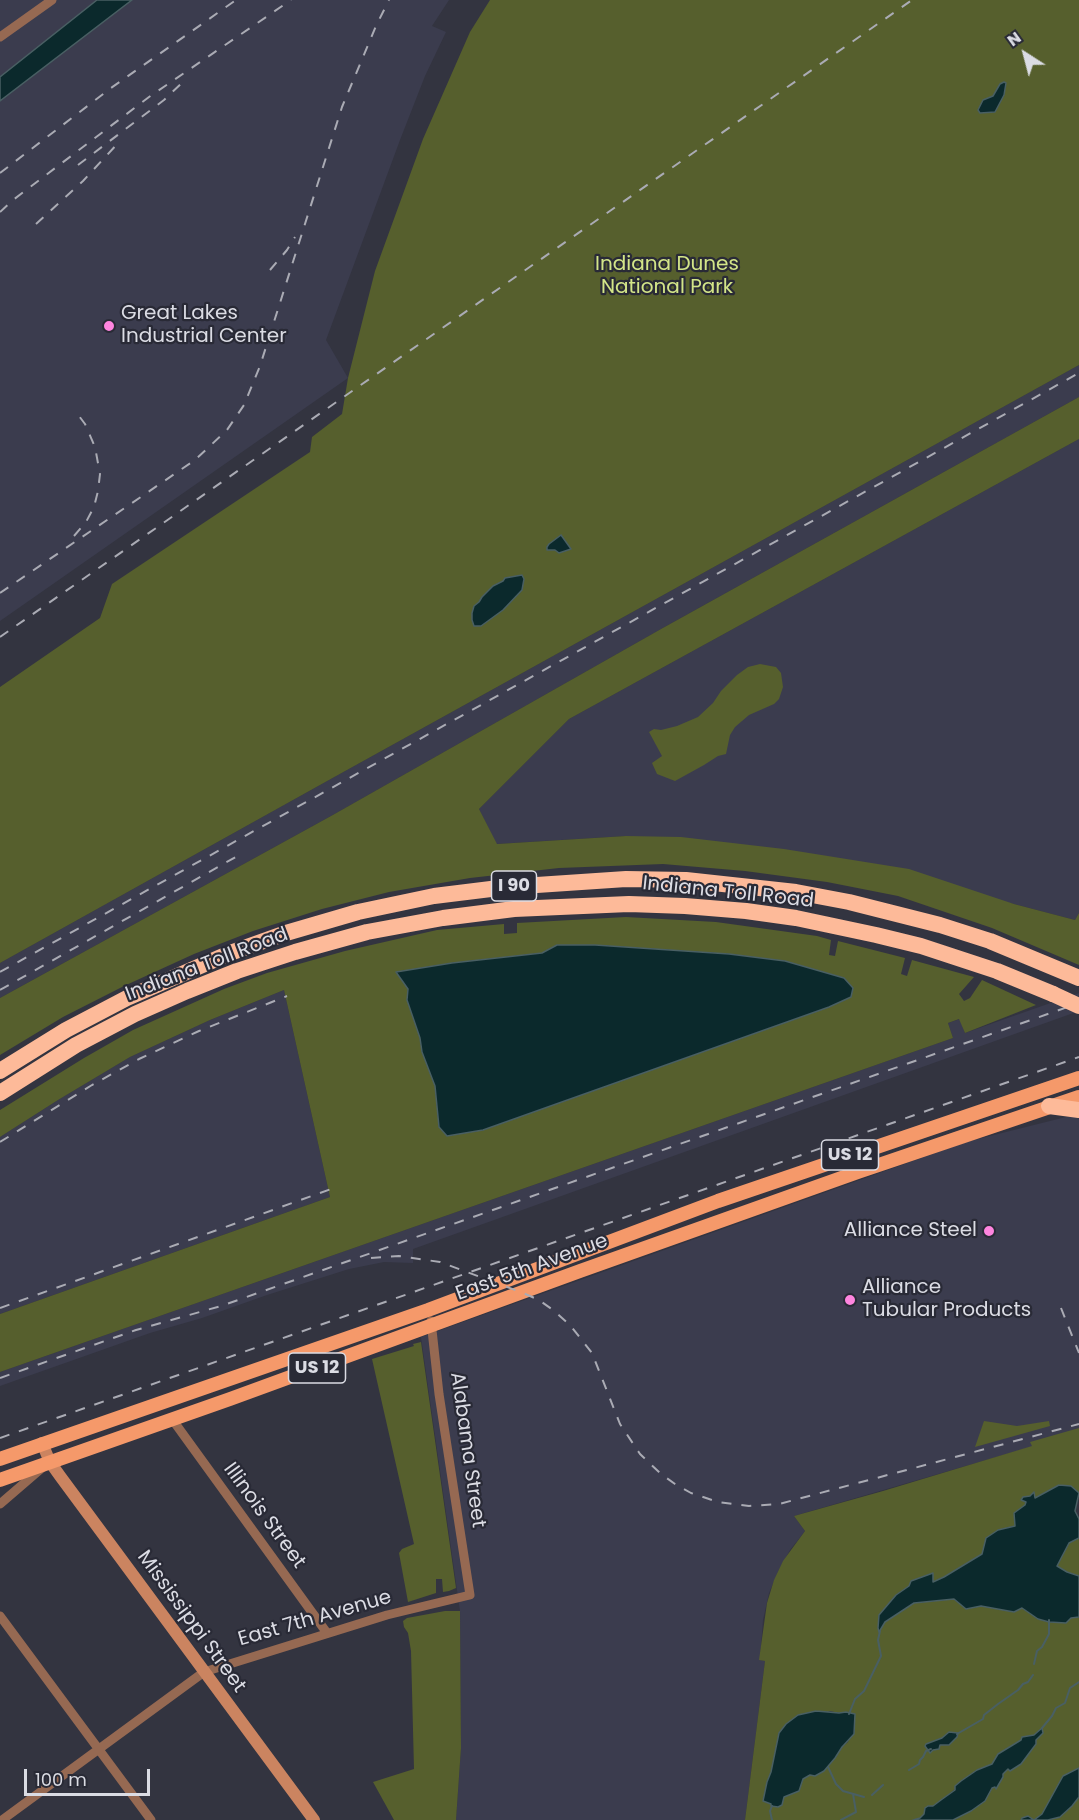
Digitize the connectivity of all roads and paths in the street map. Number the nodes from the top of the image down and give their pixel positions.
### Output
1 (52, 0) edge
2 (0, 37) edge
3 (1079, 978) edge
4 (1079, 1006) edge
5 (0, 1071) edge
6 (1079, 1078) edge
7 (0, 1093) edge
8 (1079, 1097) edge
9 (1048, 1106) junction
10 (1079, 1110) edge
11 (428, 1310) junction
12 (432, 1326) junction
13 (172, 1419) junction
14 (42, 1443) junction
15 (0, 1459) edge
16 (50, 1462) junction
17 (0, 1480) edge
18 (0, 1504) edge
19 (470, 1595) joint
20 (0, 1616) edge
21 (327, 1633) junction
22 (204, 1672) junction
23 (98, 1750) junction
24 (2, 1820) edge
25 (151, 1820) edge
26 (314, 1820) edge

1 - 2 street
3 - 5 highway, Indiana Toll Road / I 90
4 - 7 highway, Indiana Toll Road / I 90, bridge
6 - 11 main road, East 5th Avenue / US 12
8 - 9 main road, East 5th Avenue / US 12
9 - 10 highway
9 - 12 main road, East 5th Avenue / US 12
11 - 12 street, Alabama Street
11 - 14 main road, East 5th Avenue / US 12
12 - 13 main road, East 5th Avenue / US 12
12 - 19 street, Alabama Street
13 - 16 main road, East 5th Avenue / US 12
13 - 21 street, Illinois Street
14 - 15 main road, East 5th Avenue / US 12
14 - 16 street, Mississippi Street
16 - 17 main road, East 5th Avenue / US 12
16 - 18 street
16 - 22 street, Mississippi Street
19 - 21 street, East 7th Avenue
20 - 23 street
21 - 22 street, East 7th Avenue
22 - 23 street, East 7th Avenue
22 - 26 street, Mississippi Street
23 - 24 street, East 7th Avenue
23 - 25 street

